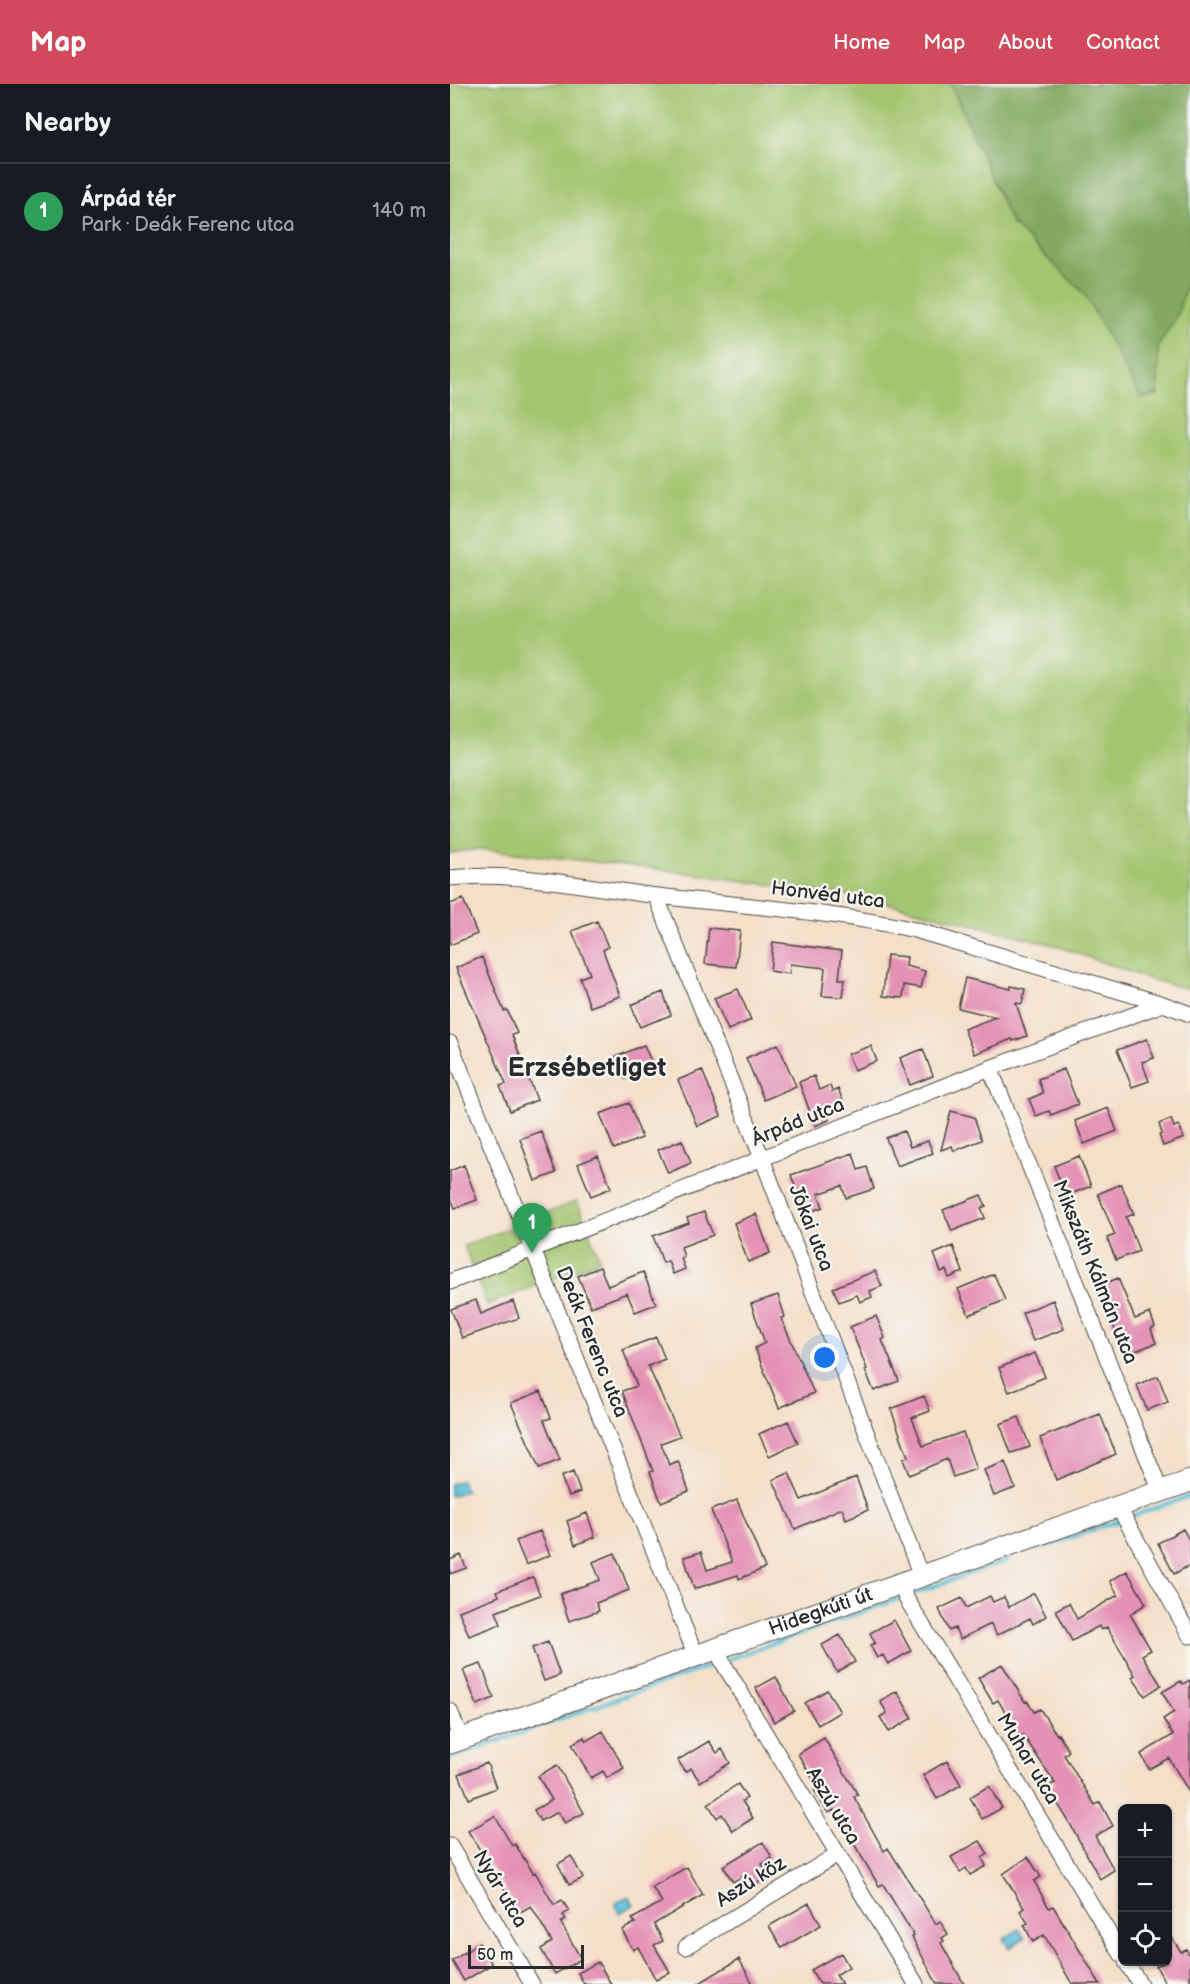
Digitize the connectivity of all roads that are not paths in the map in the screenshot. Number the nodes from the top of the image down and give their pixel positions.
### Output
1 (450, 878) edge
2 (656, 896) junction
3 (1163, 1004) junction
4 (1190, 1014) edge
5 (450, 1043) edge
6 (990, 1068) junction
7 (762, 1158) junction
8 (533, 1250) junction
9 (450, 1282) edge
10 (1190, 1481) edge
11 (1161, 1492) junction
12 (1122, 1515) junction
13 (921, 1576) junction
14 (903, 1591) junction
15 (1188, 1631) edge
16 (696, 1656) junction
17 (719, 1656) junction
18 (450, 1710) edge
19 (456, 1741) edge
20 (450, 1846) edge
21 (838, 1854) junction
22 (686, 1947) dead end
23 (1118, 1948) edge
24 (1129, 1966) edge
25 (532, 1984) edge
26 (916, 1984) edge
27 (1140, 1984) edge

1 - 2 street, Honvéd utca
2 - 3 street, Honvéd utca
2 - 7 street, Jókai utca
3 - 4 street, Honvéd utca
3 - 6 street, Árpád utca
5 - 8 street, Deák Ferenc utca
6 - 7 street, Árpád utca
6 - 11 street, Mikszáth Kálmán utca
7 - 8 street, Árpád utca
7 - 13 street, Jókai utca
8 - 9 street, Árpád utca
8 - 16 street, Deák Ferenc utca
10 - 11 main road, Hidegkúti út
11 - 12 main road, Hidegkúti út
12 - 13 main road, Hidegkúti út
12 - 15 street
13 - 14 main road, Hidegkúti út
14 - 17 main road, Hidegkúti út
14 - 23 street, Muhar utca
16 - 17 main road, Hidegkúti út
16 - 19 main road, Hidegkúti út
17 - 21 street, Aszú utca
18 - 19 street
20 - 25 street, Nyár utca
21 - 22 street, Aszú köz
21 - 26 street, Aszú utca
24 - 27 street

